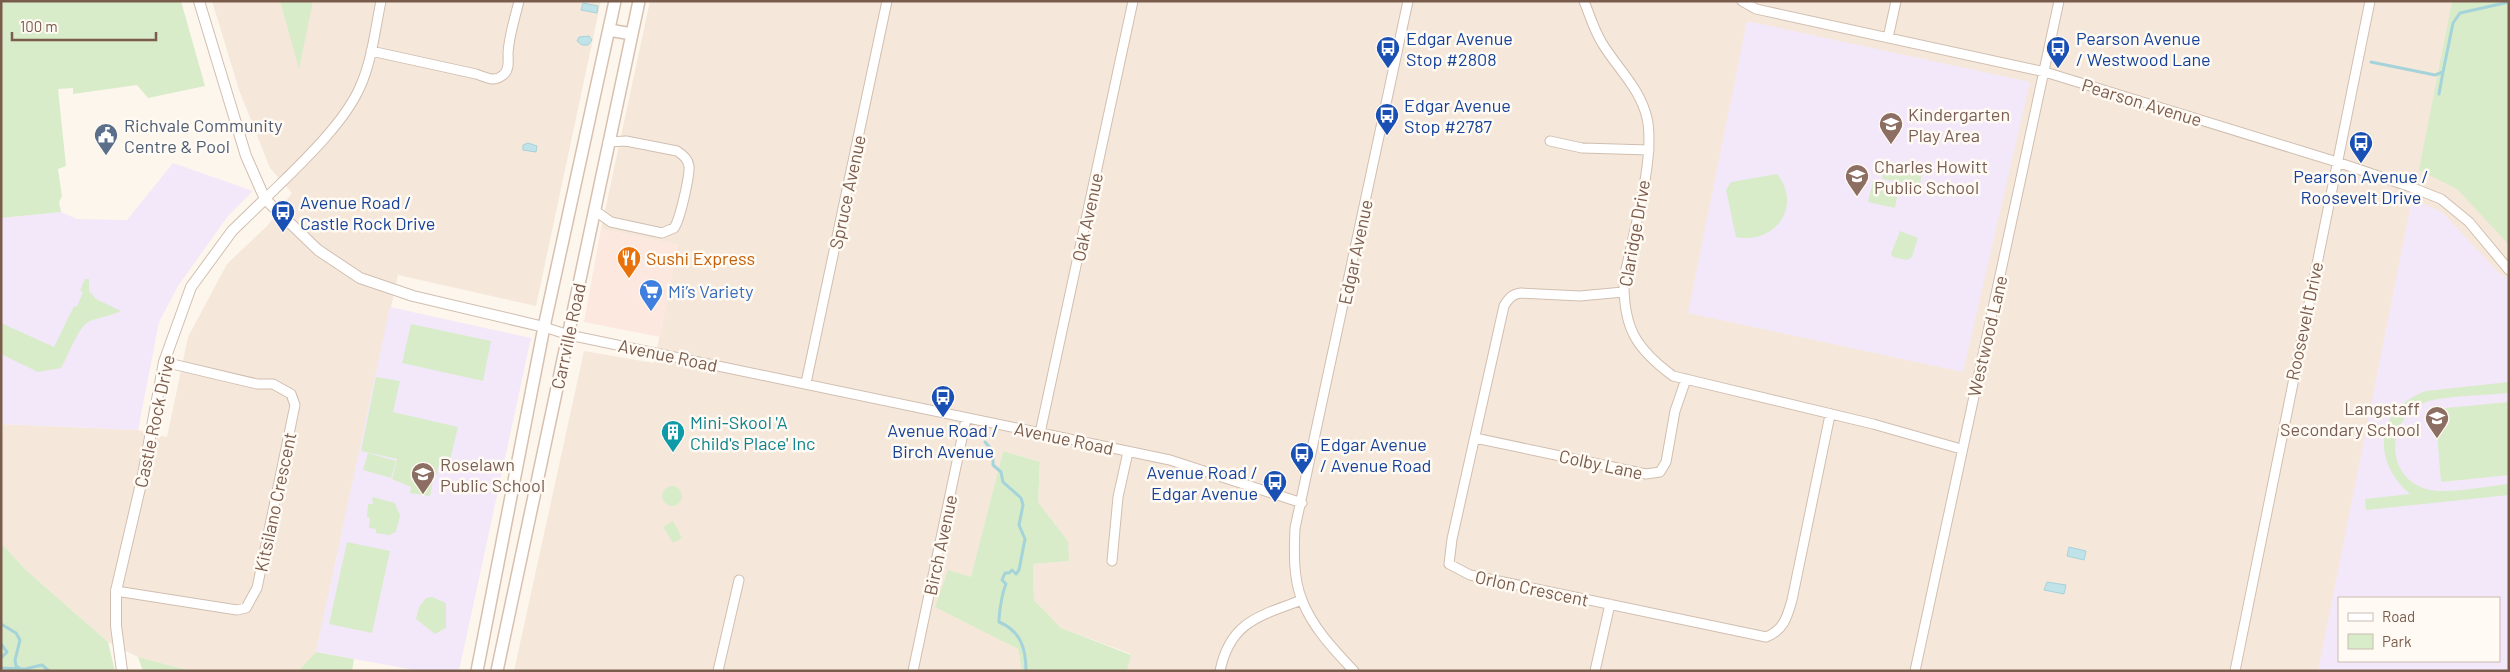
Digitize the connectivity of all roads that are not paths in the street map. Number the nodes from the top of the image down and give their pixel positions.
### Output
1 (199, 1) edge
2 (381, 1) edge
3 (519, 1) edge
4 (615, 1) edge
5 (639, 1) edge
6 (887, 1) edge
7 (1133, 1) edge
8 (1408, 1) edge
9 (1584, 1) edge
10 (1742, 1) edge
11 (1896, 1) edge
12 (2059, 1) edge
13 (2370, 1) edge
14 (609, 30) junction
15 (632, 34) junction
16 (1888, 38) junction
17 (371, 51) junction
18 (2044, 72) junction
19 (1550, 141) dead end
20 (608, 142) junction
21 (1649, 150) junction
22 (2337, 162) junction
23 (265, 199) junction
24 (594, 210) junction
25 (2509, 270) edge
26 (1623, 292) junction
27 (544, 327) junction
28 (569, 335) junction
29 (164, 362) junction
30 (1686, 380) junction
31 (806, 383) junction
32 (1830, 416) junction
33 (966, 419) junction
34 (1040, 433) junction
35 (1475, 438) junction
36 (1962, 449) junction
37 (1128, 452) junction
38 (1302, 503) junction
39 (508, 509) junction
40 (529, 512) junction
41 (1112, 561) dead end
42 (739, 580) dead end
43 (116, 591) junction
44 (1302, 600) junction
45 (1610, 604) junction
46 (122, 671) edge
47 (477, 671) edge
48 (497, 671) edge
49 (718, 671) edge
50 (913, 671) edge
51 (1220, 671) edge
52 (1354, 671) edge
53 (1594, 671) edge
54 (1915, 671) edge
55 (2235, 671) edge

1 - 23 street, Avenue Road
2 - 17 street
3 - 17 street
4 - 14 main road, Carrville Road
5 - 15 main road, Carrville Road
6 - 31 street, Spruce Avenue
7 - 34 street, Oak Avenue
8 - 38 street, Edgar Avenue
9 - 21 street, Claridge Drive
10 - 16 street, Pearson Avenue
11 - 16 street
12 - 18 street, Westwood Lane
13 - 22 street, Roosevelt Drive
14 - 15 main road
14 - 27 main road, Carrville Road
15 - 20 main road, Carrville Road
16 - 18 street, Pearson Avenue
17 - 23 street
18 - 22 street, Pearson Avenue
18 - 36 street, Westwood Lane
19 - 21 street
20 - 24 main road, Carrville Road
20 - 24 street
21 - 26 street, Claridge Drive
22 - 25 street, Pearson Avenue
22 - 55 street, Roosevelt Drive
23 - 27 street, Avenue Road
23 - 29 street, Castle Rock Drive
24 - 28 main road, Carrville Road
26 - 30 street, Claridge Drive
26 - 35 street, Orlon Crescent
27 - 28 street, Avenue Road
27 - 39 main road, Carrville Road
28 - 31 street, Avenue Road
28 - 40 main road, Carrville Road
29 - 43 street, Castle Rock Drive
29 - 43 street, Kitsilano Crescent
30 - 32 street, Claridge Drive
30 - 35 street, Colby Lane
31 - 33 street, Avenue Road
32 - 36 street, Claridge Drive
32 - 45 street, Orlon Crescent
33 - 34 street, Avenue Road
33 - 50 street, Birch Avenue
34 - 37 street, Avenue Road
35 - 45 street, Orlon Crescent
36 - 54 street, Westwood Lane
37 - 38 street, Avenue Road
37 - 41 street
38 - 44 street, Edgar Avenue
39 - 40 main road
39 - 47 main road, Carrville Road
40 - 48 main road, Carrville Road
42 - 49 street
43 - 46 street, Castle Rock Drive
44 - 51 street
44 - 52 street
45 - 53 street

